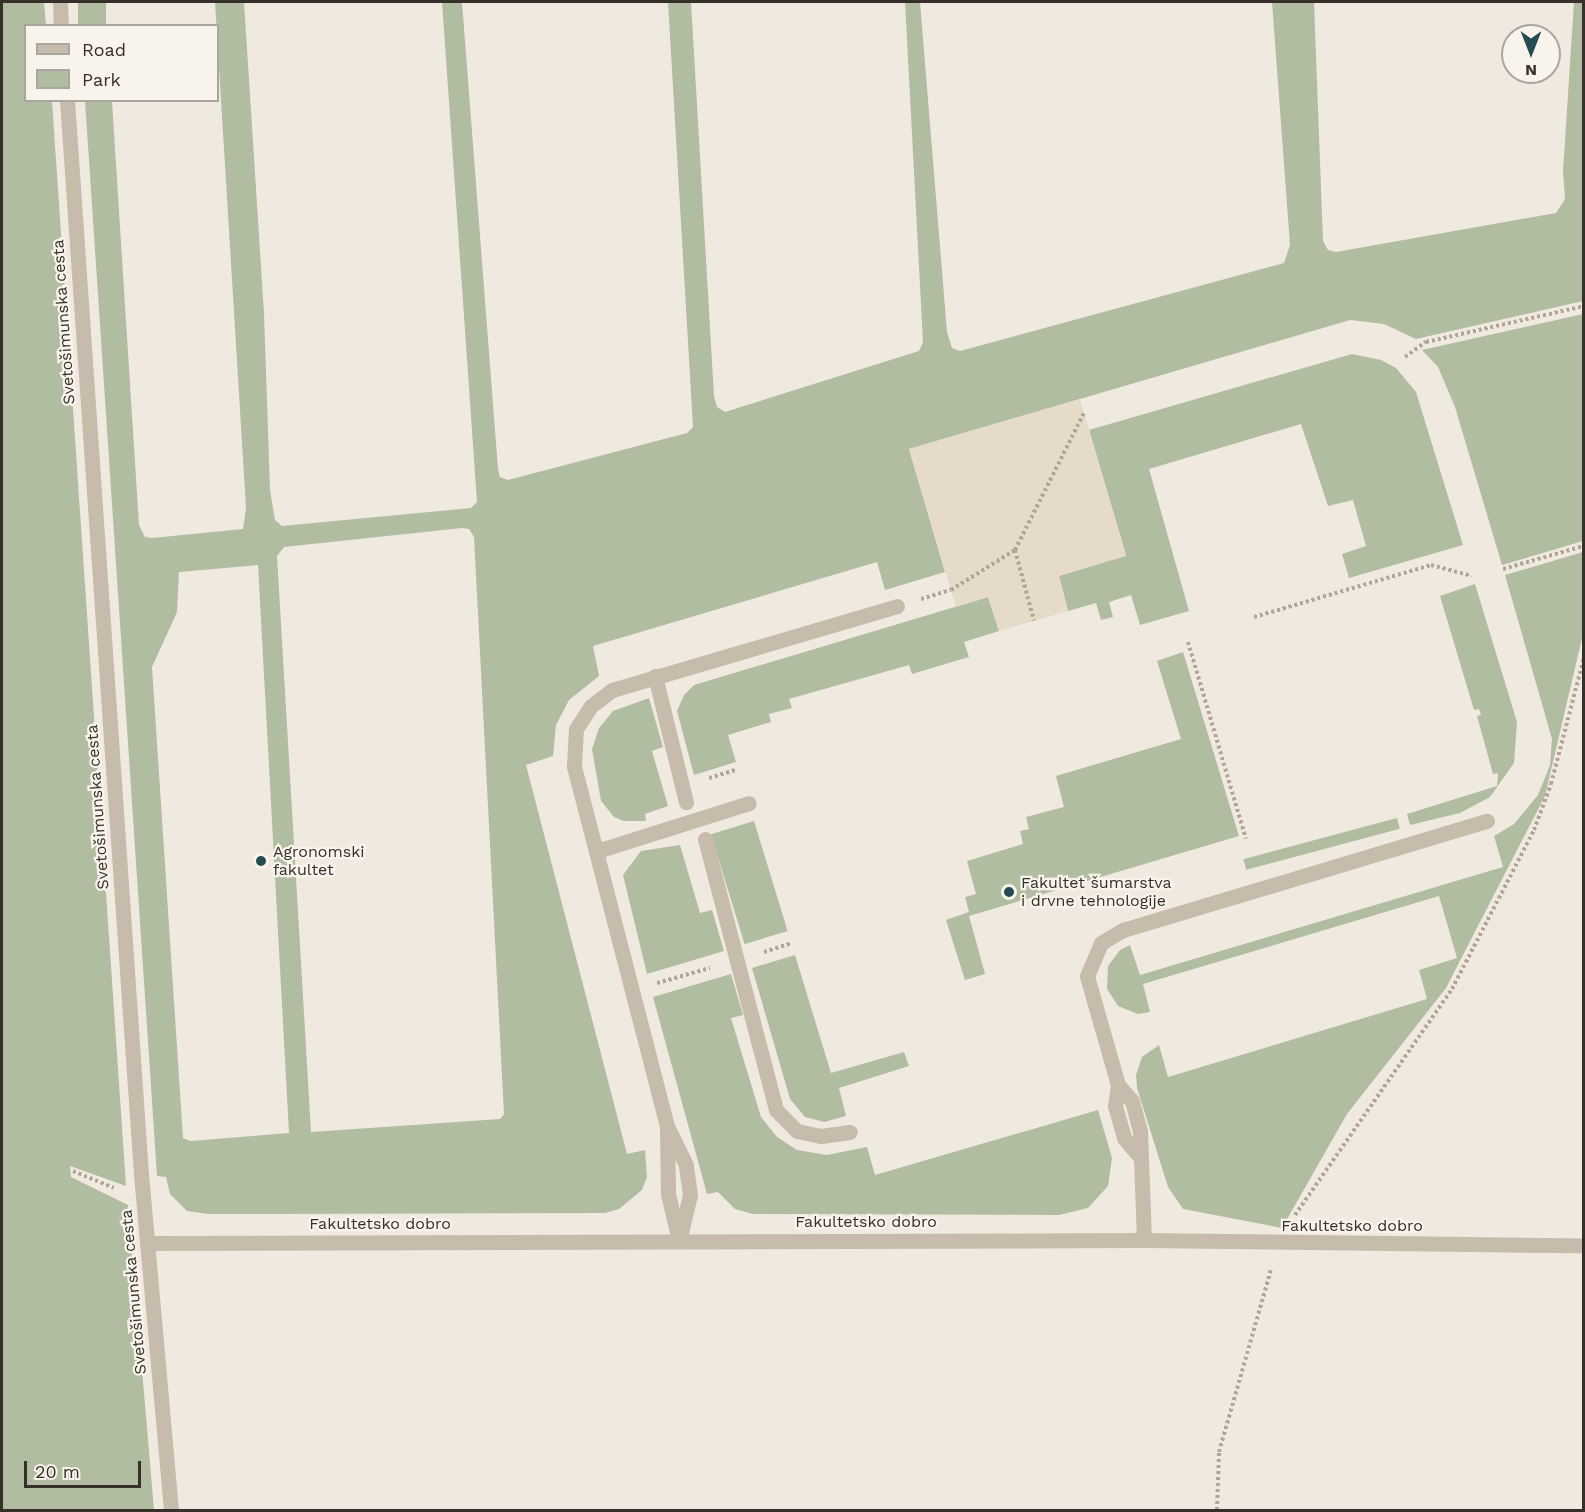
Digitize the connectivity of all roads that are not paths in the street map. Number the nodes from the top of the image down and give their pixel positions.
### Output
1 (60, 2) edge
2 (61, 24) edge
3 (67, 102) edge
4 (897, 606) road end
5 (655, 676) junction
6 (686, 802) dead end
7 (749, 803) dead end
8 (1487, 821) dead end
9 (705, 840) dead end
10 (597, 851) junction
11 (667, 1126) junction
12 (850, 1132) dead end
13 (1144, 1240) junction
14 (679, 1241) junction
15 (148, 1243) junction
16 (1584, 1245) edge
17 (171, 1510) edge

1 - 2 street
3 - 15 street, Svetošimunska cesta
4 - 5 street
5 - 6 street
5 - 10 street
7 - 10 street
8 - 13 street
9 - 12 street
10 - 11 street
11 - 14 street
11 - 14 street
13 - 14 street, Fakultetsko dobro
13 - 16 street, Fakultetsko dobro
14 - 15 street, Fakultetsko dobro
15 - 17 street, Svetošimunska cesta

